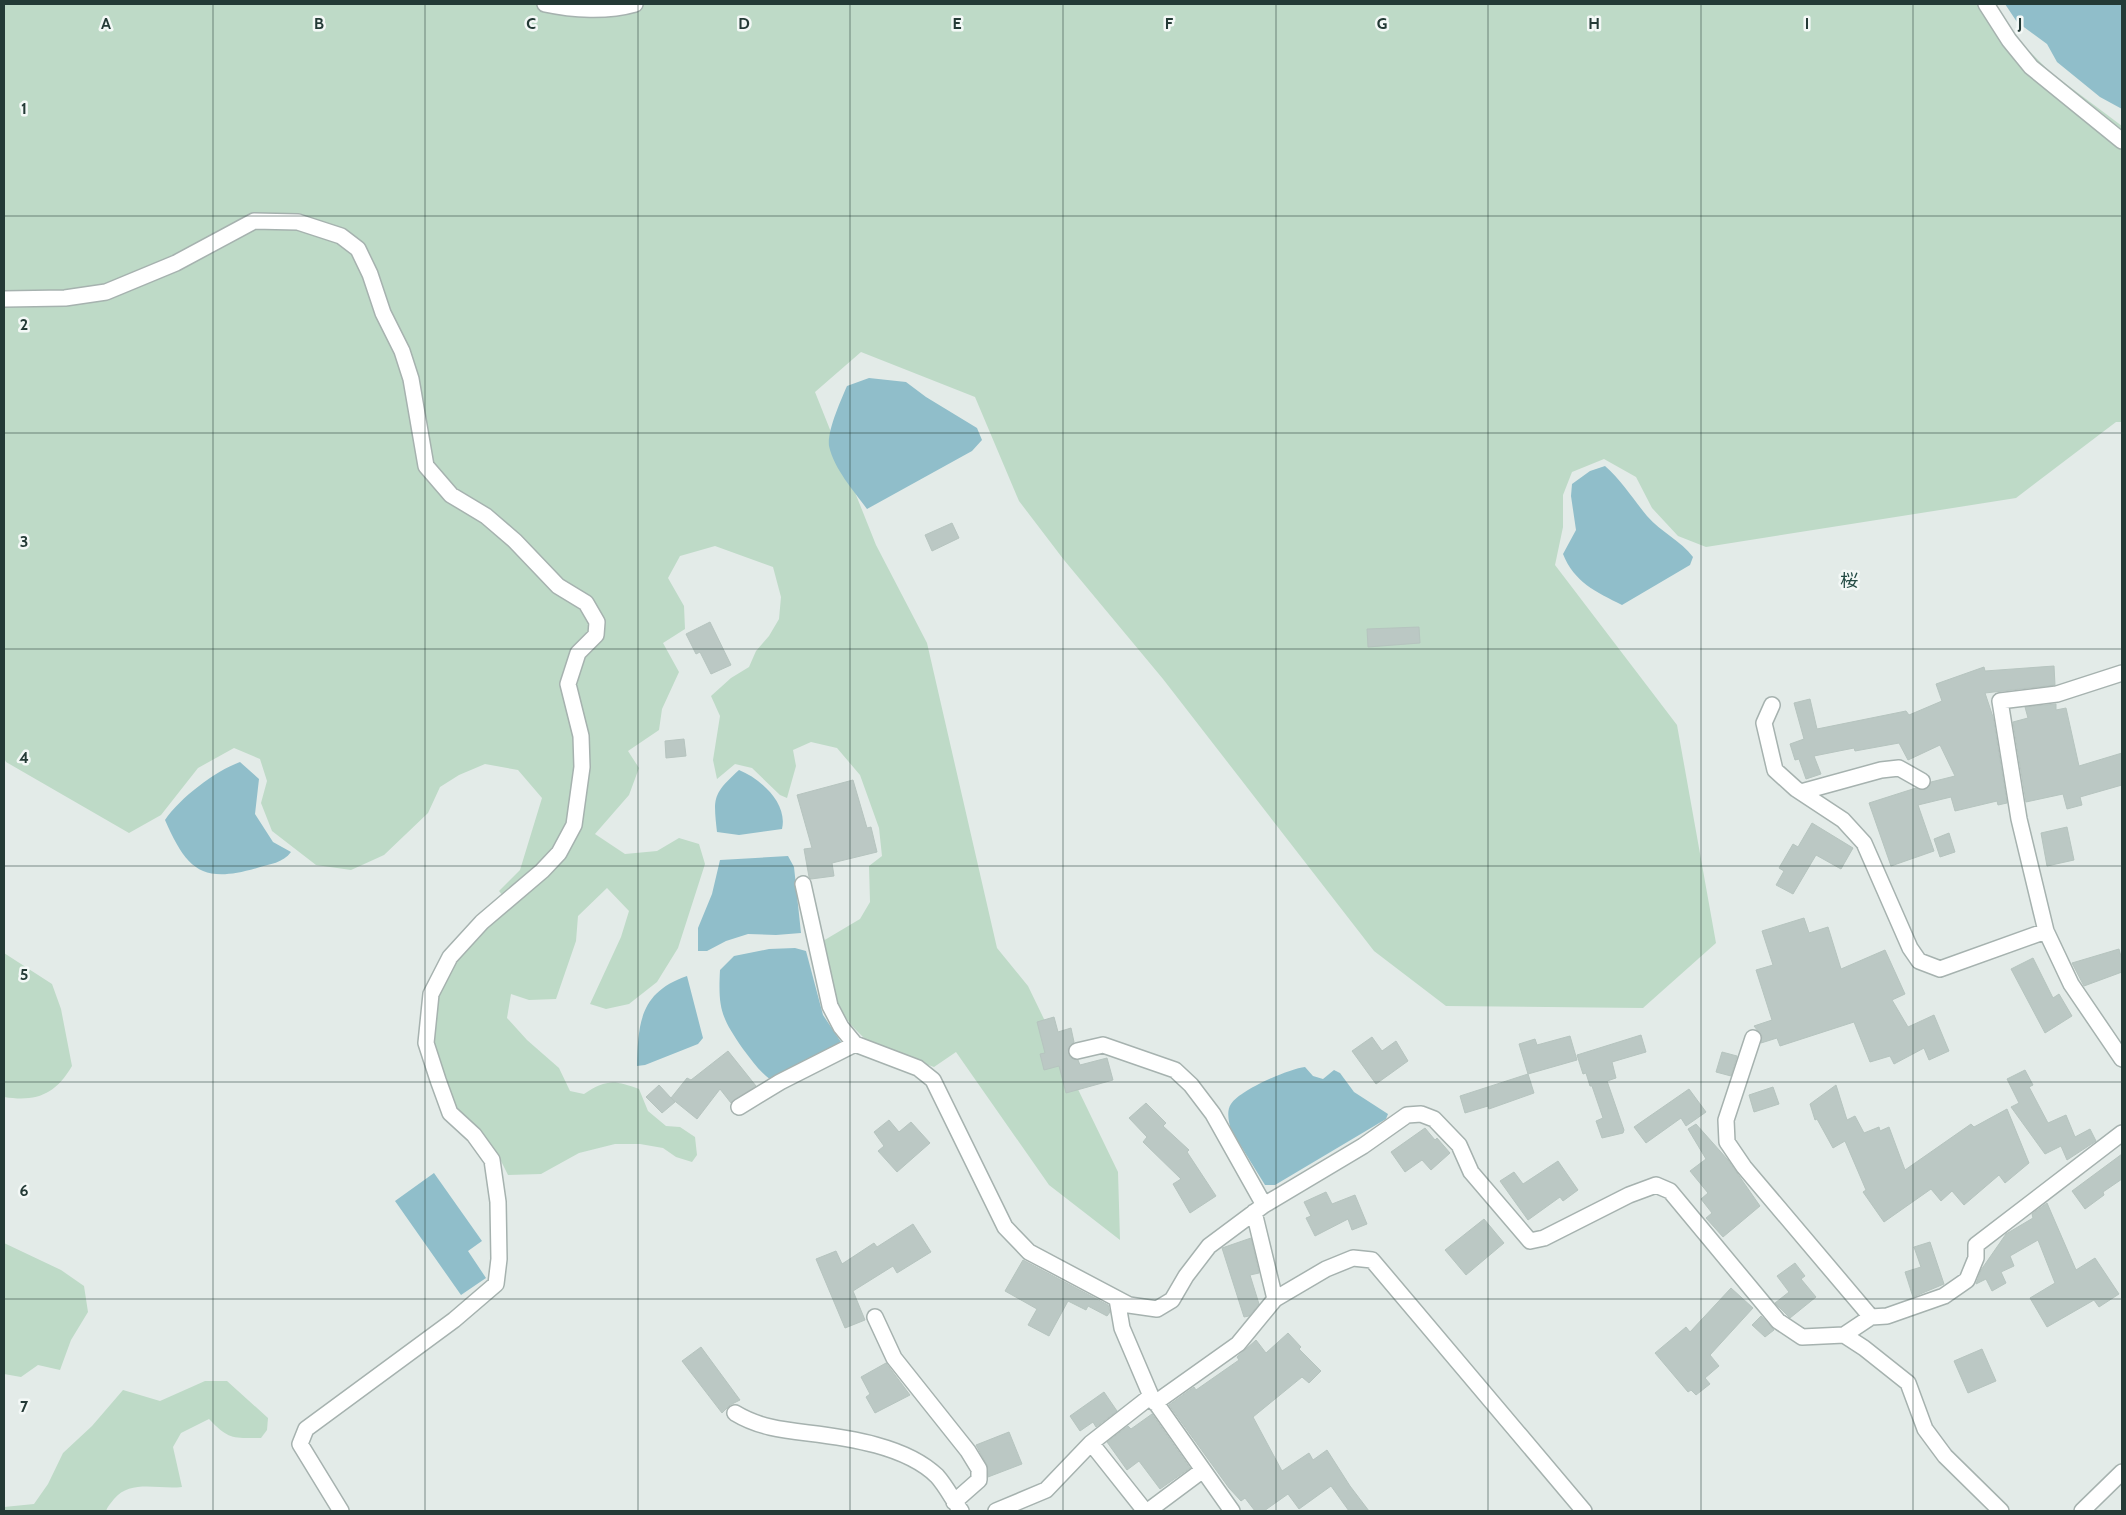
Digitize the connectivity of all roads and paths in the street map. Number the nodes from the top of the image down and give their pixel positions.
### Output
1 (545, 4) edge
2 (635, 4) edge
3 (1986, 4) edge
4 (2122, 140) edge
5 (4, 299) edge
6 (2122, 673) edge
7 (1772, 705) dead end
8 (1922, 780) dead end
9 (1801, 792) junction
10 (803, 884) dead end
11 (2046, 931) junction
12 (1752, 1038) dead end
13 (855, 1044) junction
14 (1078, 1051) dead end
15 (2122, 1060) edge
16 (739, 1107) dead end
17 (2122, 1133) edge
18 (1259, 1208) junction
19 (1117, 1299) junction
20 (1275, 1299) junction
21 (875, 1317) dead end
22 (1871, 1317) junction
23 (1844, 1335) junction
24 (1153, 1400) junction
25 (735, 1413) dead end
26 (1092, 1444) junction
27 (1203, 1470) junction
28 (2122, 1472) edge
29 (957, 1507) edge
30 (341, 1511) edge
31 (996, 1511) edge
32 (1147, 1511) edge
33 (1232, 1511) edge
34 (1584, 1511) edge
35 (2001, 1511) edge
36 (2082, 1511) edge

1 - 2 street
3 - 4 street
5 - 30 street
6 - 11 street
7 - 9 street
8 - 9 street
9 - 11 street
10 - 13 street
11 - 15 street
12 - 22 street
13 - 16 street
13 - 19 street
14 - 18 street
17 - 22 street
18 - 19 street
18 - 20 street
18 - 23 street
19 - 24 street
20 - 24 street
20 - 34 street
21 - 29 street
22 - 23 street
23 - 35 street
24 - 26 street
24 - 27 street
25 - 29 street
26 - 31 street
26 - 32 street
27 - 32 street
27 - 33 street
28 - 36 street

